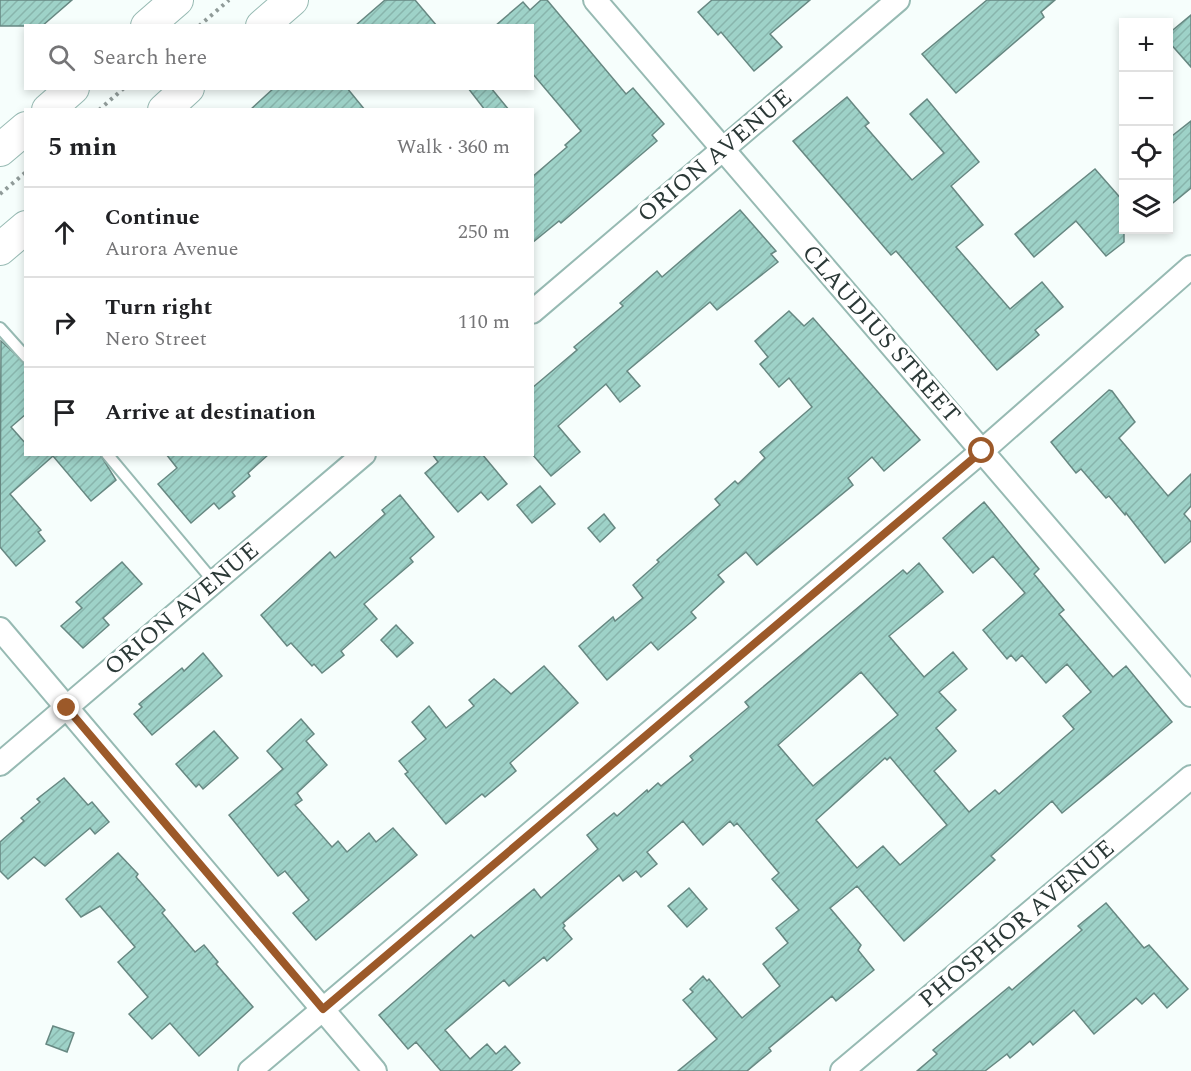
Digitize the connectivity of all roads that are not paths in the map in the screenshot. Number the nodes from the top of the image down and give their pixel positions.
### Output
1 (177, 0) edge
2 (292, 0) edge
3 (595, 0) edge
4 (898, 0) edge
5 (149, 24) edge
6 (264, 24) edge
7 (71, 90) edge
8 (186, 90) edge
9 (50, 108) edge
10 (166, 108) edge
11 (24, 131) edge
12 (0, 150) edge
13 (723, 150) junction
14 (24, 229) edge
15 (0, 249) edge
16 (1191, 267) edge
17 (534, 310) edge
18 (0, 328) edge
19 (24, 355) edge
20 (982, 451) junction
21 (109, 456) edge
22 (362, 456) edge
23 (214, 582) junction
24 (0, 629) edge
25 (1191, 694) edge
26 (67, 708) junction
27 (0, 764) edge
28 (1191, 777) edge
29 (323, 1009) junction
30 (250, 1071) edge
31 (375, 1071) edge
32 (842, 1071) edge

1 - 5 main road
2 - 6 main road
3 - 13 street, CLAUDIUS STREET
4 - 13 street, ORION AVENUE
7 - 9 main road
8 - 10 main road
11 - 12 main road
13 - 17 street, ORION AVENUE
13 - 20 street, CLAUDIUS STREET
14 - 15 main road
16 - 20 street
18 - 19 lane
20 - 25 street, CLAUDIUS STREET
20 - 29 street
21 - 23 lane
22 - 23 street, ORION AVENUE
23 - 26 street, ORION AVENUE
24 - 26 street
26 - 27 street, ORION AVENUE
26 - 29 street
28 - 32 street, PHOSPHOR AVENUE
29 - 30 street
29 - 31 street

